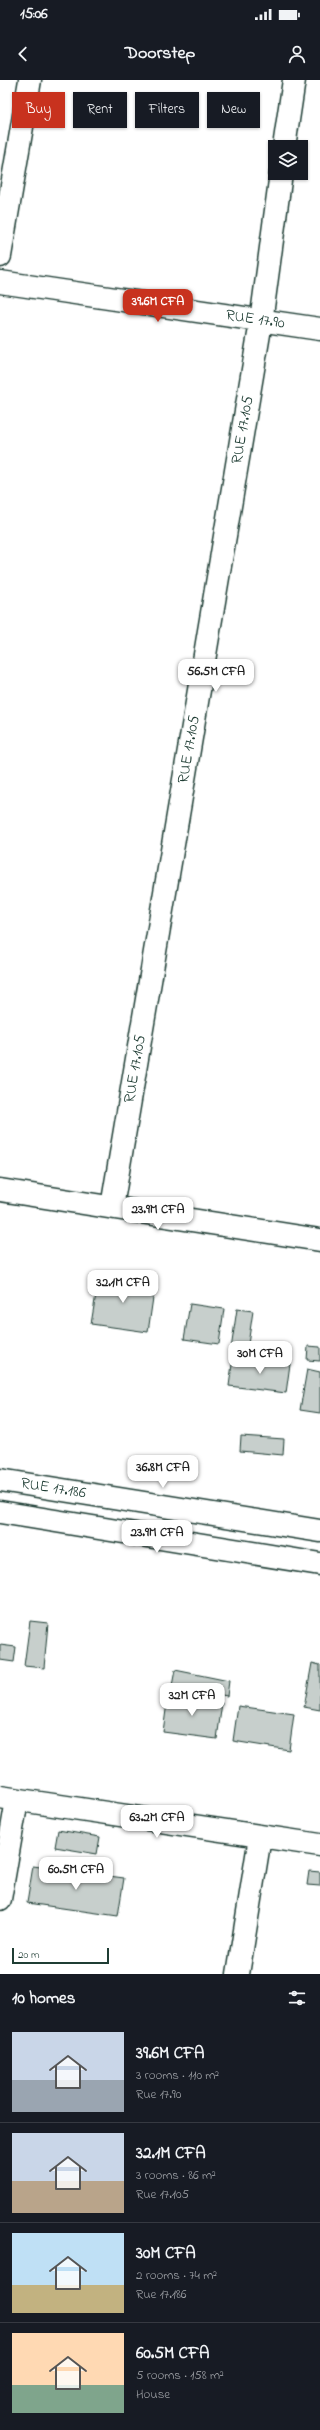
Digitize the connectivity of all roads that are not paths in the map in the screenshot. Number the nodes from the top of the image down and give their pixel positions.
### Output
1 (30, 80) edge
2 (294, 80) edge
3 (285, 140) edge
4 (280, 180) edge
5 (0, 256) edge
6 (0, 282) edge
7 (261, 322) junction
8 (320, 329) edge
9 (0, 1190) edge
10 (112, 1206) junction
11 (320, 1240) edge
12 (0, 1480) edge
13 (0, 1512) edge
14 (320, 1531) edge
15 (320, 1564) edge
16 (9, 1798) edge
17 (260, 1837) junction
18 (320, 1845) edge
19 (0, 1899) edge
20 (238, 1974) edge

1 - 5 street
2 - 3 street
4 - 7 street, RUE 17.105
6 - 7 street, RUE 17.90
7 - 8 street, RUE 17.90
7 - 10 street, RUE 17.105
9 - 10 street
10 - 11 street
12 - 14 street, RUE 17.186
13 - 15 street
16 - 17 street
16 - 19 street
17 - 18 street
17 - 20 street

